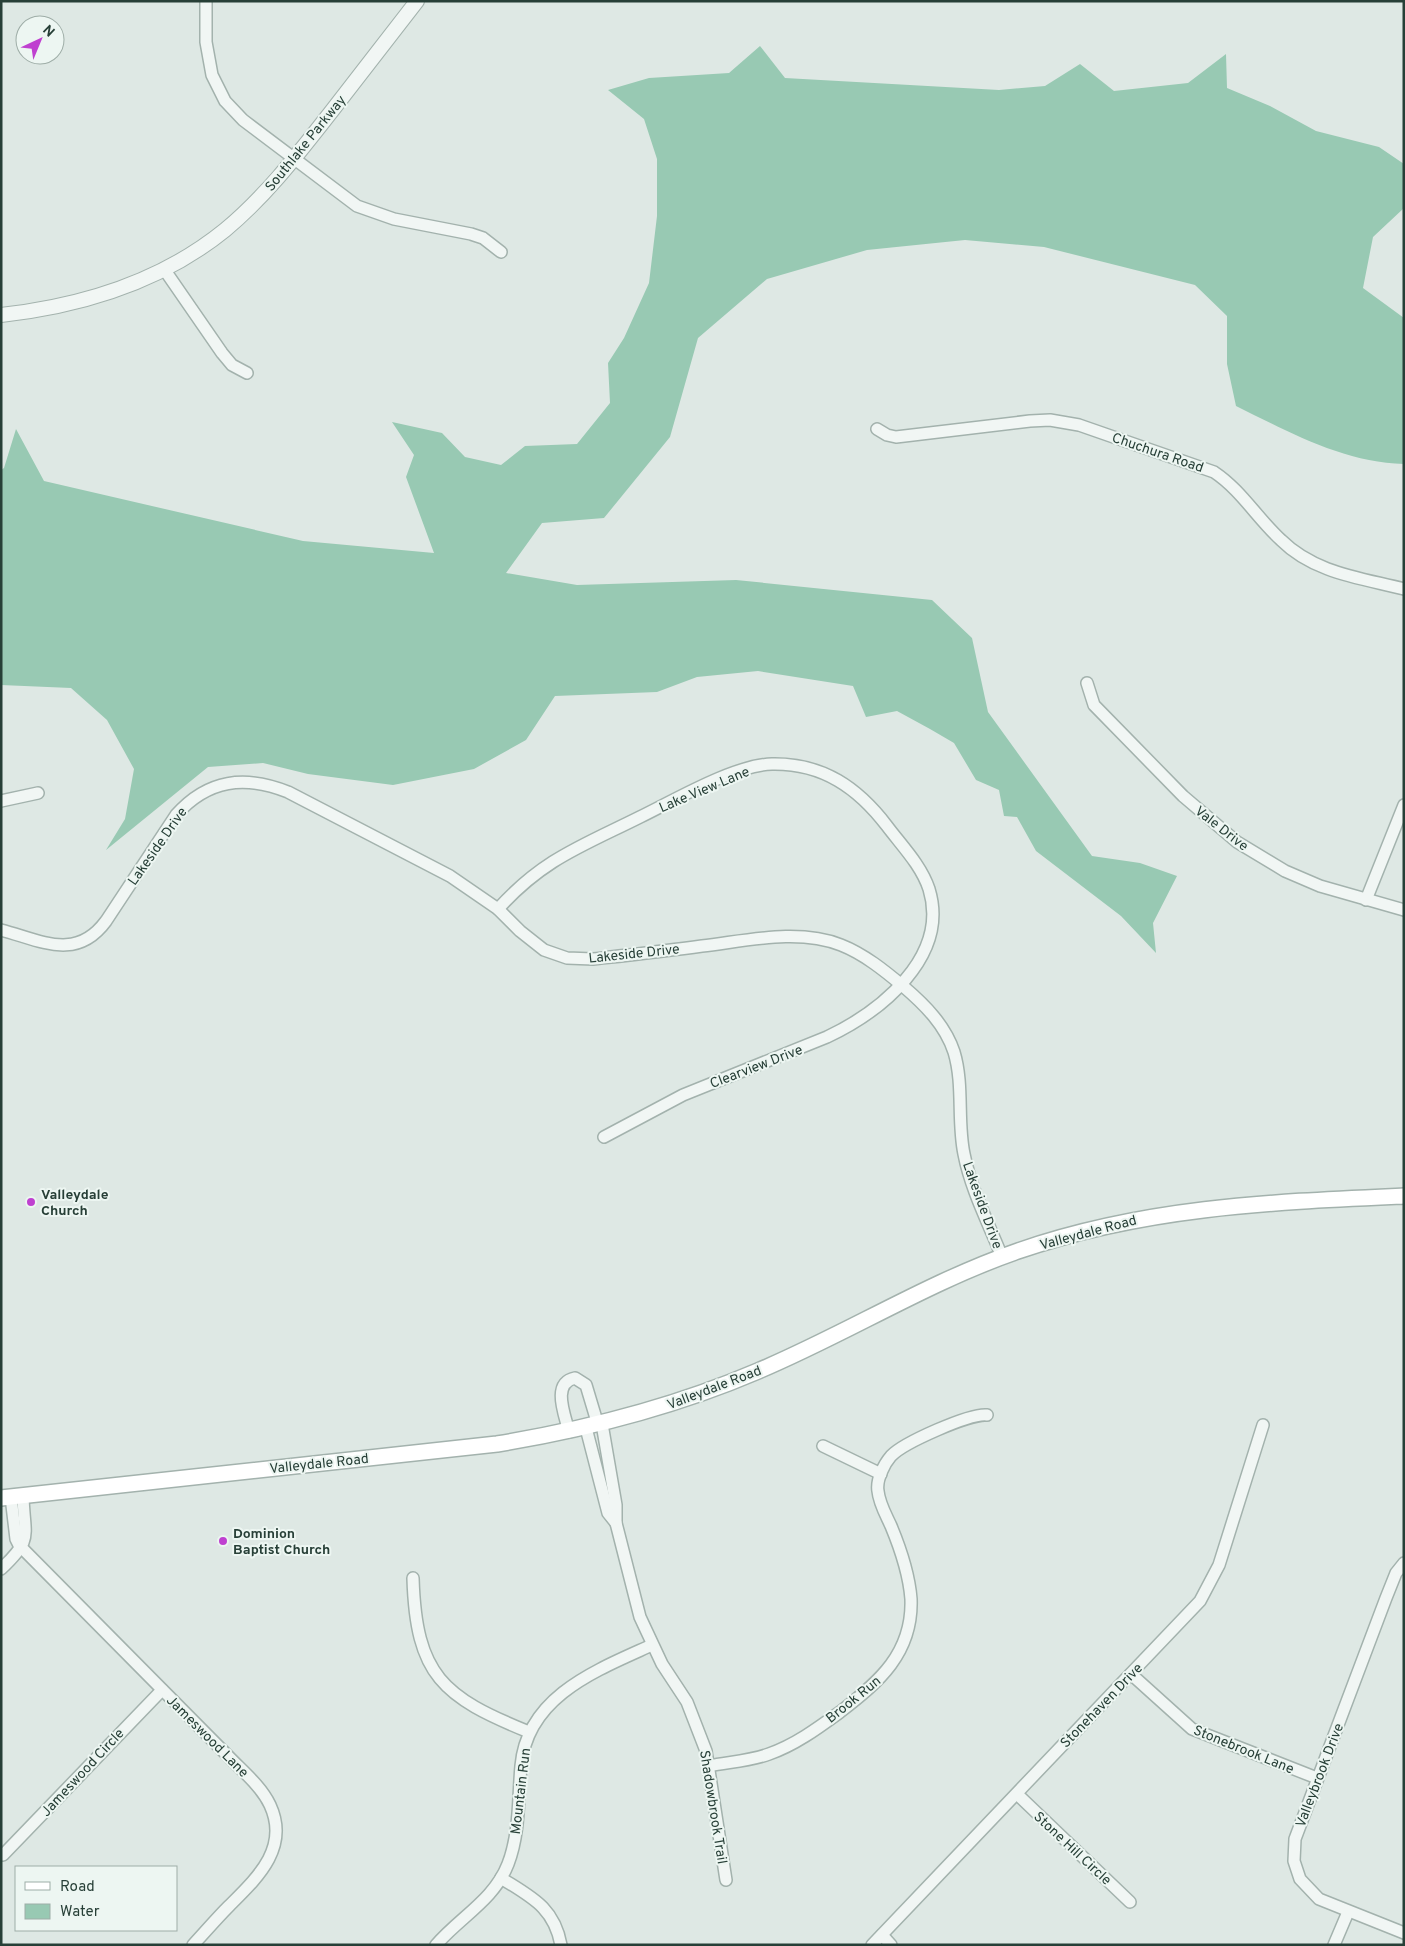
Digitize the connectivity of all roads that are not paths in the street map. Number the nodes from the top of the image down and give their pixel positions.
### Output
1 (206, 1) edge
2 (417, 1) edge
3 (295, 159) junction
4 (501, 252) dead end
5 (164, 269) junction
6 (1, 315) edge
7 (247, 373) dead end
8 (877, 429) dead end
9 (1404, 589) edge
10 (1087, 683) dead end
11 (38, 793) dead end
12 (1, 801) edge
13 (1404, 805) edge
14 (1366, 900) junction
15 (498, 909) junction
16 (1404, 910) edge
17 (1, 930) edge
18 (900, 984) junction
19 (604, 1137) dead end
20 (1404, 1196) edge
21 (1002, 1257) junction
22 (987, 1415) dead end
23 (596, 1425) junction
24 (1263, 1426) dead end
25 (569, 1432) junction
26 (823, 1446) dead end
27 (881, 1474) junction
28 (12, 1497) edge
29 (616, 1523) junction
30 (22, 1548) junction
31 (1404, 1562) edge
32 (1, 1569) edge
33 (413, 1578) dead end
34 (652, 1645) junction
35 (1131, 1674) junction
36 (162, 1690) junction
37 (530, 1732) junction
38 (709, 1766) junction
39 (1317, 1778) junction
40 (1017, 1794) junction
41 (3, 1855) dead end
42 (501, 1878) junction
43 (726, 1880) dead end
44 (1130, 1902) dead end
45 (1348, 1912) junction
46 (1404, 1933) edge
47 (882, 1935) junction
48 (193, 1945) edge
49 (436, 1945) edge
50 (561, 1945) edge
51 (872, 1945) edge
52 (892, 1945) edge
53 (1334, 1945) edge

1 - 3 street
2 - 3 street, Southlake Parkway
3 - 4 street
3 - 5 street, Southlake Parkway
5 - 6 street, Southlake Parkway
5 - 7 street
8 - 9 street, Chuchura Road
10 - 14 street, Vale Drive
11 - 12 street
13 - 14 street
14 - 16 street, Vale Drive
15 - 17 street, Lakeside Drive
15 - 18 street, Lakeside Drive
15 - 18 street, Lake View Lane
18 - 19 street, Clearview Drive
18 - 21 street, Lakeside Drive
20 - 21 main road, Valleydale Road
21 - 23 main road, Valleydale Road
22 - 27 street
23 - 25 main road, Valleydale Road
23 - 25 street
23 - 29 street, Shadowbrook Trail
23 - 29 street
24 - 35 street, Stonehaven Drive
25 - 28 main road, Valleydale Road
26 - 27 street
27 - 38 street, Brook Run
28 - 30 street, Jameswood Lane
29 - 34 street, Shadowbrook Trail
30 - 32 street
30 - 36 street, Jameswood Lane
31 - 39 street, Valleybrook Drive
33 - 37 street
34 - 37 street, Mountain Run
34 - 38 street, Shadowbrook Trail
35 - 39 street, Stonebrook Lane
35 - 40 street, Stonehaven Drive
36 - 41 street, Jameswood Circle
36 - 48 street, Jameswood Lane
37 - 42 street, Mountain Run
38 - 43 street, Shadowbrook Trail
39 - 45 street, Valleybrook Drive
40 - 44 street, Stone Hill Circle
40 - 47 street, Stonehaven Drive
42 - 49 street, Mountain Run
42 - 50 street
45 - 46 street, Valleybrook Drive
45 - 53 street
47 - 51 street, Stonehaven Drive
47 - 52 street

